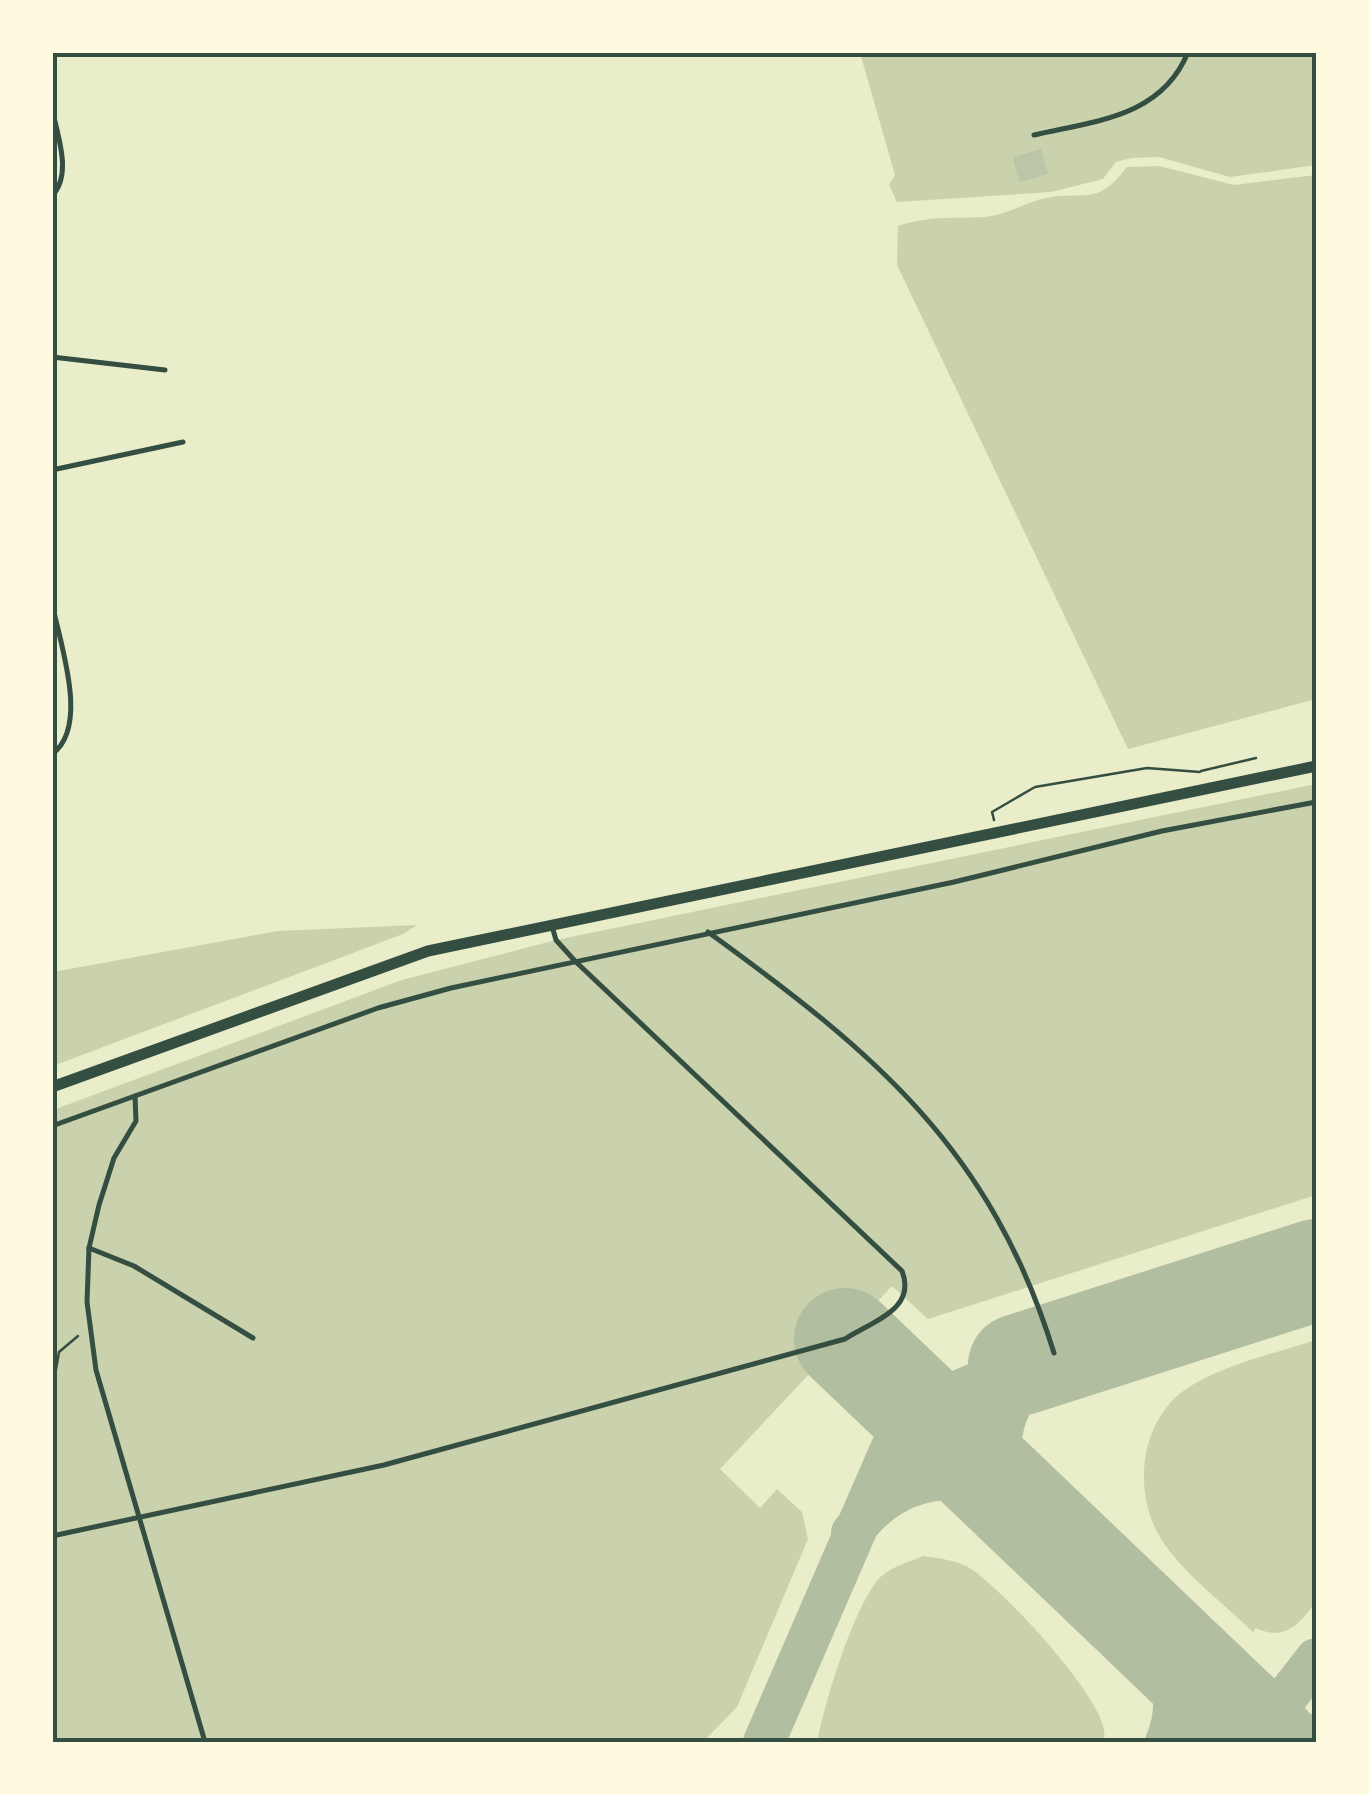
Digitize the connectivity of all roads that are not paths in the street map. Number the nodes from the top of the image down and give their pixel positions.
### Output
1 (1188, 52) edge
2 (52, 108) edge
3 (1034, 135) dead end
4 (52, 196) edge
5 (52, 357) edge
6 (165, 370) dead end
7 (183, 442) dead end
8 (52, 470) edge
9 (52, 604) edge
10 (52, 754) edge
11 (1316, 766) edge
12 (1316, 802) edge
13 (552, 924) junction
14 (708, 932) junction
15 (575, 960) junction
16 (52, 1087) edge
17 (135, 1096) junction
18 (52, 1126) edge
19 (90, 1248) junction
20 (253, 1338) dead end
21 (1054, 1354) dead end
22 (138, 1517) junction
23 (52, 1536) edge
24 (206, 1742) edge

1 - 3 lane
2 - 4 lane
5 - 6 lane
7 - 8 lane
9 - 10 lane
11 - 13 street
12 - 14 lane
13 - 15 lane
13 - 16 street
14 - 15 lane
14 - 21 lane
15 - 17 lane
15 - 22 lane
17 - 18 lane
17 - 19 lane
19 - 20 lane
19 - 22 lane
22 - 23 lane
22 - 24 lane

